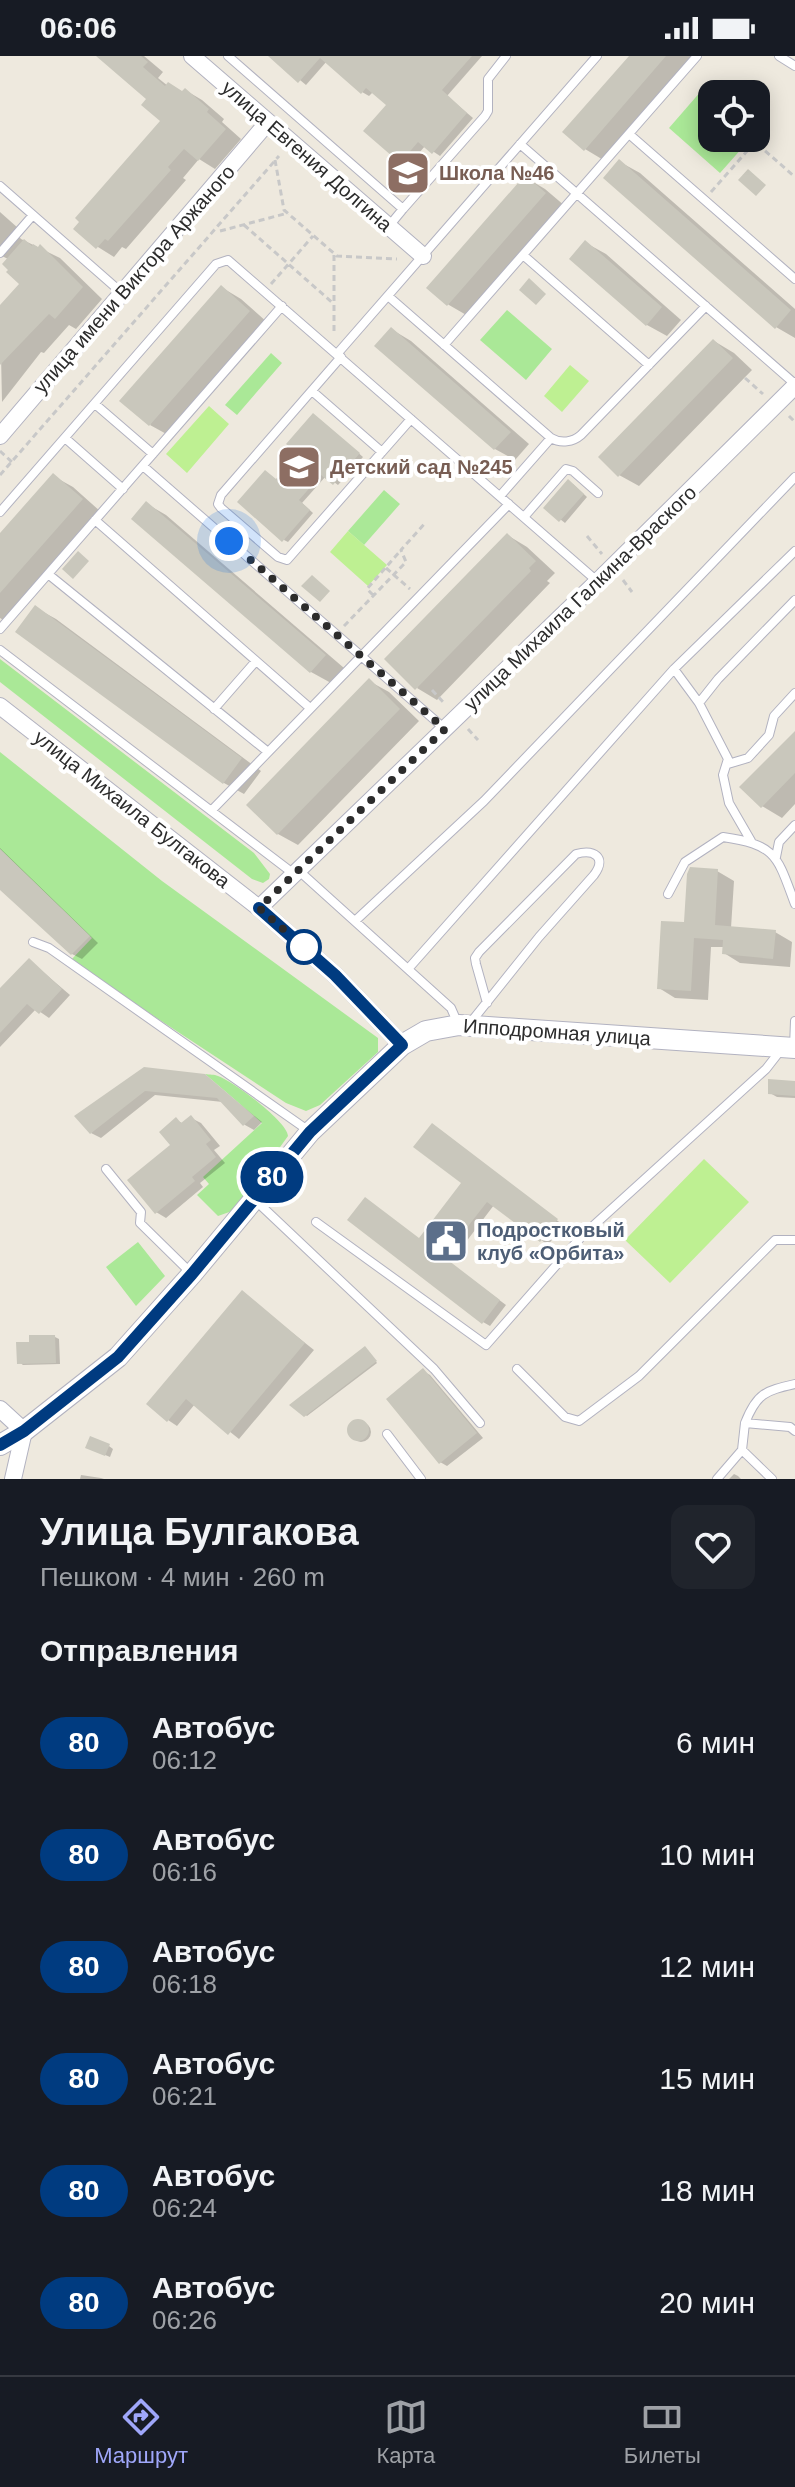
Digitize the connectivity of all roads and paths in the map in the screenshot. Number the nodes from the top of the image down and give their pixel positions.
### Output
1 (228, 56) edge
2 (506, 56) edge
3 (597, 56) edge
4 (697, 56) edge
5 (779, 56) edge
6 (194, 57) edge
7 (795, 66) edge
8 (268, 122) junction
9 (629, 134) junction
10 (520, 144) junction
11 (795, 177) edge
12 (0, 186) edge
13 (577, 193) junction
14 (704, 200) junction
15 (403, 209) junction
16 (288, 213) junction
17 (33, 215) junction
18 (244, 225) junction
19 (389, 226) junction
20 (220, 231) dead end
21 (313, 235) junction
22 (0, 253) edge
23 (334, 253) junction
24 (523, 255) junction
25 (423, 256) junction
26 (397, 259) dead end
27 (288, 264) junction
28 (794, 277) edge
29 (271, 284) dead end
30 (122, 293) junction
31 (388, 296) junction
32 (334, 304) junction
33 (282, 306) junction
34 (706, 306) junction
35 (334, 331) dead end
36 (444, 345) junction
37 (339, 356) junction
38 (649, 365) junction
39 (745, 378) dead end
40 (795, 385) edge
41 (312, 391) junction
42 (763, 394) dead end
43 (95, 404) junction
44 (789, 416) dead end
45 (411, 419) junction
46 (795, 422) edge
47 (0, 436) edge
48 (65, 438) junction
49 (551, 438) junction
50 (0, 451) edge
51 (382, 452) junction
52 (153, 454) junction
53 (12, 462) junction
54 (143, 466) junction
55 (0, 475) edge
56 (795, 477) edge
57 (123, 489) junction
58 (598, 493) dead end
59 (500, 496) junction
60 (509, 504) junction
61 (0, 512) edge
62 (524, 517) junction
63 (95, 520) junction
64 (426, 522) dead end
65 (587, 536) dead end
66 (401, 550) junction
67 (795, 551) edge
68 (602, 554) dead end
69 (386, 568) junction
70 (48, 574) junction
71 (394, 575) junction
72 (623, 580) dead end
73 (598, 581) junction
74 (632, 592) dead end
75 (374, 595) junction
76 (419, 596) junction
77 (795, 600) edge
78 (0, 629) edge
79 (336, 634) junction
80 (0, 650) edge
81 (361, 656) junction
82 (256, 661) junction
83 (674, 669) junction
84 (432, 690) dead end
85 (795, 693) edge
86 (444, 703) dead end
87 (699, 703) junction
88 (0, 706) edge
89 (310, 708) junction
90 (214, 709) junction
91 (445, 729) junction
92 (468, 729) dead end
93 (478, 740) dead end
94 (268, 752) junction
95 (728, 764) junction
96 (211, 811) junction
97 (795, 825) edge
98 (751, 841) junction
99 (776, 857) junction
100 (296, 872) junction
101 (668, 894) dead end
102 (795, 904) edge
103 (259, 908) junction
104 (355, 921) junction
105 (33, 942) dead end
106 (408, 969) junction
107 (487, 1003) junction
108 (795, 1021) edge
109 (464, 1025) junction
110 (402, 1045) junction
111 (791, 1048) edge
112 (310, 1132) junction
113 (106, 1169) dead end
114 (255, 1199) junction
115 (316, 1222) dead end
116 (795, 1240) edge
117 (192, 1274) junction
118 (517, 1369) dead end
119 (795, 1384) edge
120 (0, 1409) edge
121 (480, 1423) dead end
122 (745, 1423) junction
123 (24, 1431) junction
124 (795, 1431) edge
125 (387, 1434) dead end
126 (0, 1445) edge
127 (742, 1450) junction
128 (13, 1479) edge
129 (421, 1479) edge
130 (717, 1479) edge
131 (772, 1479) edge

1 - 15 lane
2 - 15 lane
3 - 10 lane
4 - 9 lane
5 - 7 lane
6 - 8 street, улица Евгения Долгина
8 - 19 street, улица Евгения Долгина
8 - 30 street, улица имени Виктора Аржаного
9 - 13 lane
9 - 14 lane
10 - 13 lane
10 - 25 lane
11 - 14 path
12 - 17 lane
13 - 24 lane
13 - 34 lane
14 - 28 lane
15 - 19 lane
16 - 18 path
16 - 21 path
16 - 53 path
17 - 22 lane
17 - 30 lane
18 - 20 path
18 - 27 path
19 - 25 street, улица Евгения Долгина
21 - 23 path
21 - 27 path
23 - 26 path
23 - 32 path
24 - 36 lane
24 - 38 lane
25 - 31 lane
27 - 29 path
27 - 32 path
30 - 47 street, улица имени Виктора Аржаного
31 - 36 lane
31 - 37 lane
32 - 35 path
33 - 37 lane
33 - 43 lane
33 - 52 lane
34 - 38 lane
34 - 40 lane
36 - 49 lane
37 - 41 lane
37 - 45 lane
38 - 49 lane
39 - 42 path
40 - 73 street, улица Михаила Галкина-Враского
41 - 51 lane
41 - 51 lane
43 - 48 lane
43 - 52 lane
44 - 46 path
45 - 51 lane
45 - 59 lane
48 - 57 lane
48 - 61 lane
49 - 59 lane
50 - 53 path
52 - 54 lane
53 - 55 path
54 - 57 lane
54 - 79 lane
56 - 104 lane
57 - 63 lane
58 - 62 lane
59 - 60 lane
60 - 62 lane
60 - 76 lane
62 - 73 lane
63 - 70 lane
63 - 82 lane
64 - 66 path
65 - 68 path
66 - 69 path
66 - 71 path
67 - 83 lane
69 - 71 path
69 - 75 path
70 - 78 lane
70 - 90 lane
71 - 75 path
71 - 76 path
72 - 74 path
73 - 91 street, улица Михаила Галкина-Враского
75 - 79 path
76 - 81 lane
77 - 87 lane
79 - 81 lane
80 - 96 lane
81 - 89 lane
81 - 91 lane
82 - 89 lane
82 - 90 lane
83 - 87 lane
83 - 106 lane
84 - 86 path
85 - 95 lane
87 - 95 lane
88 - 103 street, улица Михаила Булгакова
89 - 94 lane
90 - 94 lane
91 - 100 street, улица Михаила Галкина-Враского
92 - 93 path
94 - 96 lane
95 - 98 lane
96 - 100 lane
97 - 99 lane
98 - 99 lane
98 - 101 lane
99 - 102 lane
100 - 103 street, улица Михаила Галкина-Враского
100 - 104 lane
103 - 110 street, улица Михаила Булгакова
104 - 106 lane
105 - 112 lane
106 - 109 lane
107 - 107 lane
107 - 109 lane
108 - 111 lane
109 - 110 street, Ипподромная улица
109 - 111 street, Ипподромная улица
110 - 112 street, Ипподромная улица
111 - 115 lane
112 - 114 street, Ипподромная улица
113 - 117 lane
114 - 117 street, Ипподромная улица
114 - 121 lane
116 - 118 lane
117 - 123 street, Ипподромная улица
119 - 122 lane
120 - 123 street
122 - 124 lane
122 - 127 lane
123 - 126 street, Ипподромная улица
123 - 128 street
125 - 129 lane
127 - 130 lane
127 - 131 lane

